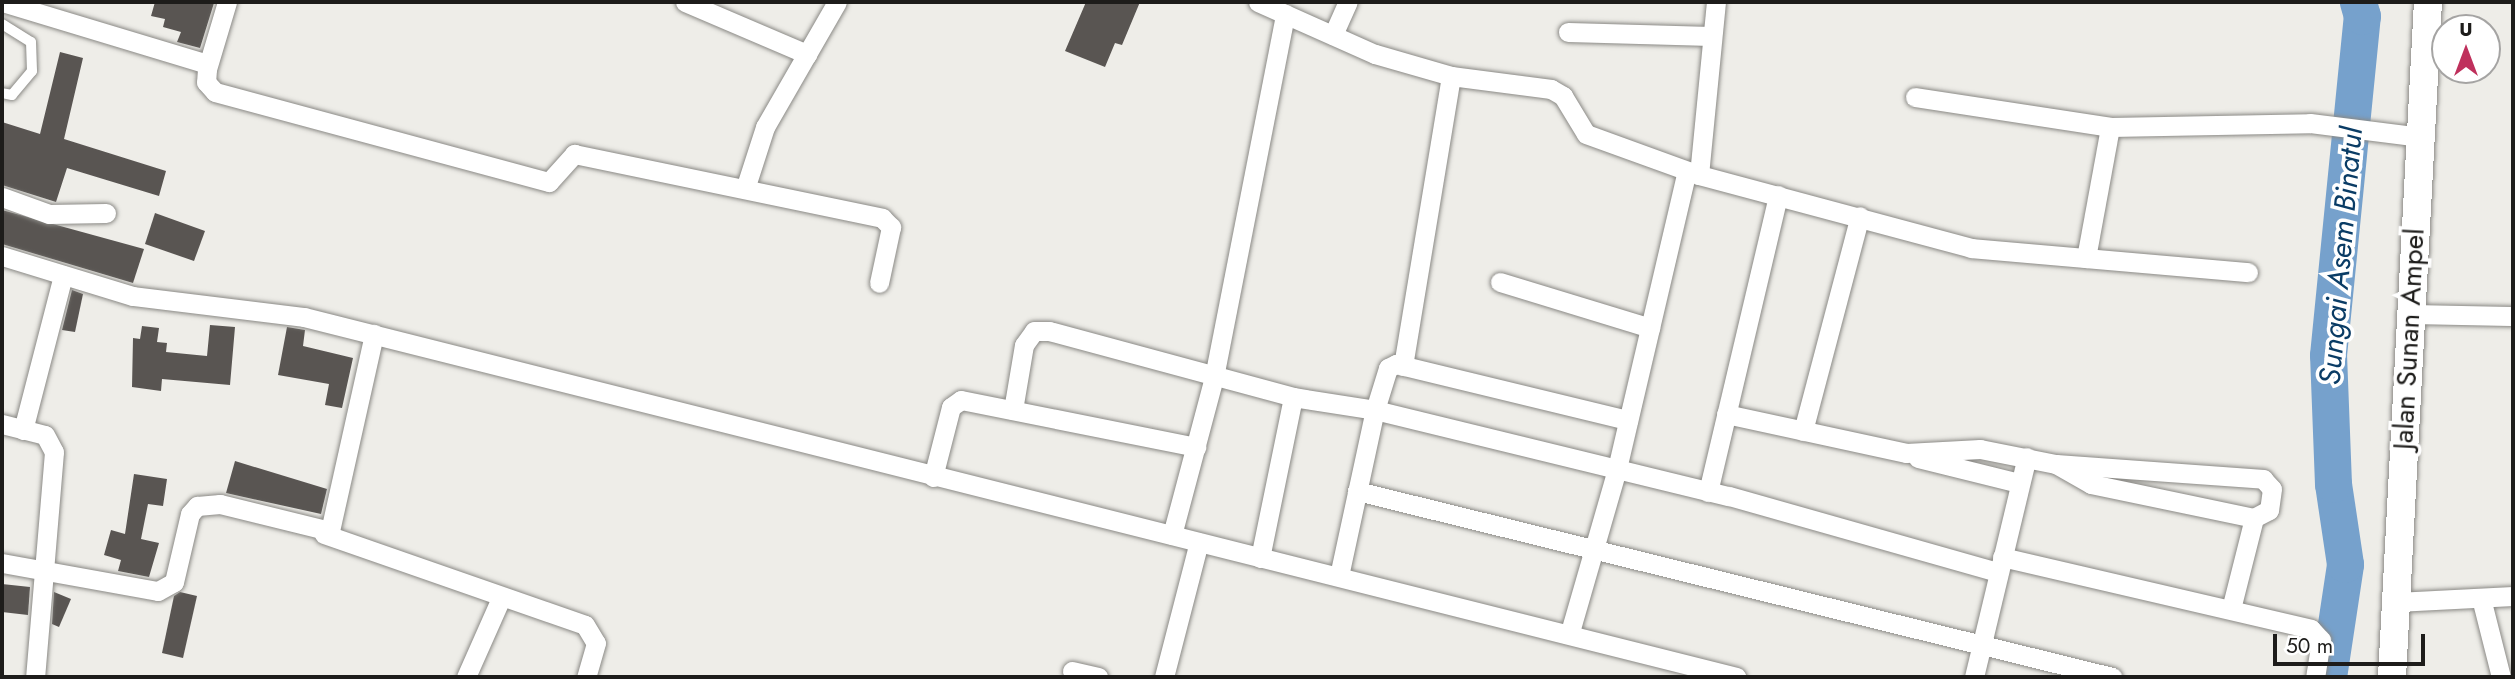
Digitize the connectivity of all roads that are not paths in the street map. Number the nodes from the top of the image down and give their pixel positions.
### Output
1 (2, 2) edge
2 (227, 2) edge
3 (685, 2) edge
4 (837, 2) edge
5 (1258, 2) edge
6 (1348, 2) edge
7 (1716, 2) edge
8 (2428, 2) edge
9 (1285, 14) junction
10 (2, 24) edge
11 (1568, 32) dead end
12 (1333, 35) junction
13 (1711, 36) junction
14 (807, 54) junction
15 (208, 64) junction
16 (1451, 76) junction
17 (2, 93) edge
18 (1916, 97) dead end
19 (2110, 127) junction
20 (2421, 137) junction
21 (1693, 173) junction
22 (745, 189) junction
23 (1778, 195) junction
24 (2, 197) edge
25 (106, 213) dead end
26 (1860, 216) junction
27 (2, 256) edge
28 (2086, 258) junction
29 (2248, 272) dead end
30 (64, 275) junction
31 (1500, 282) dead end
32 (879, 284) dead end
33 (2409, 314) junction
34 (2513, 316) edge
35 (1650, 328) junction
36 (374, 334) junction
37 (1403, 366) junction
38 (1214, 377) junction
39 (1293, 397) junction
40 (1013, 410) junction
41 (1375, 410) junction
42 (1726, 414) junction
43 (1628, 420) junction
44 (2, 424) edge
45 (23, 429) junction
46 (1803, 430) junction
47 (1196, 447) junction
48 (1906, 453) junction
49 (2027, 457) junction
50 (2056, 464) junction
51 (1616, 473) junction
52 (933, 477) junction
53 (2019, 483) junction
54 (1357, 491) junction
55 (1708, 492) junction
56 (2253, 518) junction
57 (324, 534) junction
58 (1172, 536) junction
59 (1199, 542) junction
60 (1594, 550) junction
61 (1260, 558) junction
62 (2, 564) edge
63 (2000, 564) junction
64 (46, 568) junction
65 (1339, 576) junction
66 (2513, 596) edge
67 (501, 598) junction
68 (2481, 598) junction
69 (2396, 602) junction
70 (2231, 609) junction
71 (1570, 632) junction
72 (1980, 649) junction
73 (1072, 671) dead end
74 (35, 677) edge
75 (466, 677) edge
76 (586, 677) edge
77 (1098, 677) edge
78 (1164, 677) edge
79 (1736, 677) edge
80 (1974, 677) edge
81 (2112, 677) edge
82 (2315, 677) edge
83 (2392, 677) edge
84 (2501, 677) edge

1 - 15 street
2 - 15 street
3 - 14 street
4 - 14 street
5 - 9 street
6 - 12 street
7 - 13 street
8 - 20 street, Jalan Sunan Ampel
9 - 12 street
9 - 38 street
10 - 17 lane
11 - 13 street
12 - 16 street
13 - 21 street
14 - 22 street
15 - 22 street
16 - 21 street
16 - 37 street
18 - 19 street
19 - 20 street
19 - 28 street
20 - 33 street, Jalan Sunan Ampel
21 - 23 street
21 - 35 street
22 - 32 street
23 - 26 street
23 - 42 street
24 - 25 street
26 - 28 street
26 - 46 street
27 - 30 street
28 - 29 street
30 - 36 street
30 - 45 street
31 - 35 street
33 - 34 street
33 - 69 street, Jalan Sunan Ampel
35 - 43 street
36 - 52 street
36 - 57 street
37 - 41 street
37 - 43 street
38 - 39 street
38 - 40 street
38 - 47 street
39 - 41 street
39 - 61 street
40 - 47 street
40 - 52 street
41 - 51 street
41 - 54 street
42 - 46 street
42 - 55 street
43 - 51 street
44 - 45 street
45 - 64 street
46 - 48 street
47 - 58 street
48 - 49 street
48 - 53 street
49 - 50 street
49 - 53 street
50 - 56 street
50 - 56 street
51 - 55 street
51 - 60 street
52 - 58 street
53 - 63 street
54 - 60 street
54 - 65 street
55 - 63 street
56 - 70 street
57 - 64 street
57 - 67 street
58 - 59 street
59 - 61 street
59 - 78 street
60 - 71 street
60 - 72 street
61 - 65 street
62 - 64 street
63 - 70 street
63 - 72 street
64 - 74 street
65 - 71 street
66 - 68 street
67 - 75 street
67 - 76 street
68 - 69 street
68 - 84 street
69 - 83 street, Jalan Sunan Ampel
70 - 82 street
71 - 79 street
72 - 80 street
72 - 81 street
73 - 77 street

